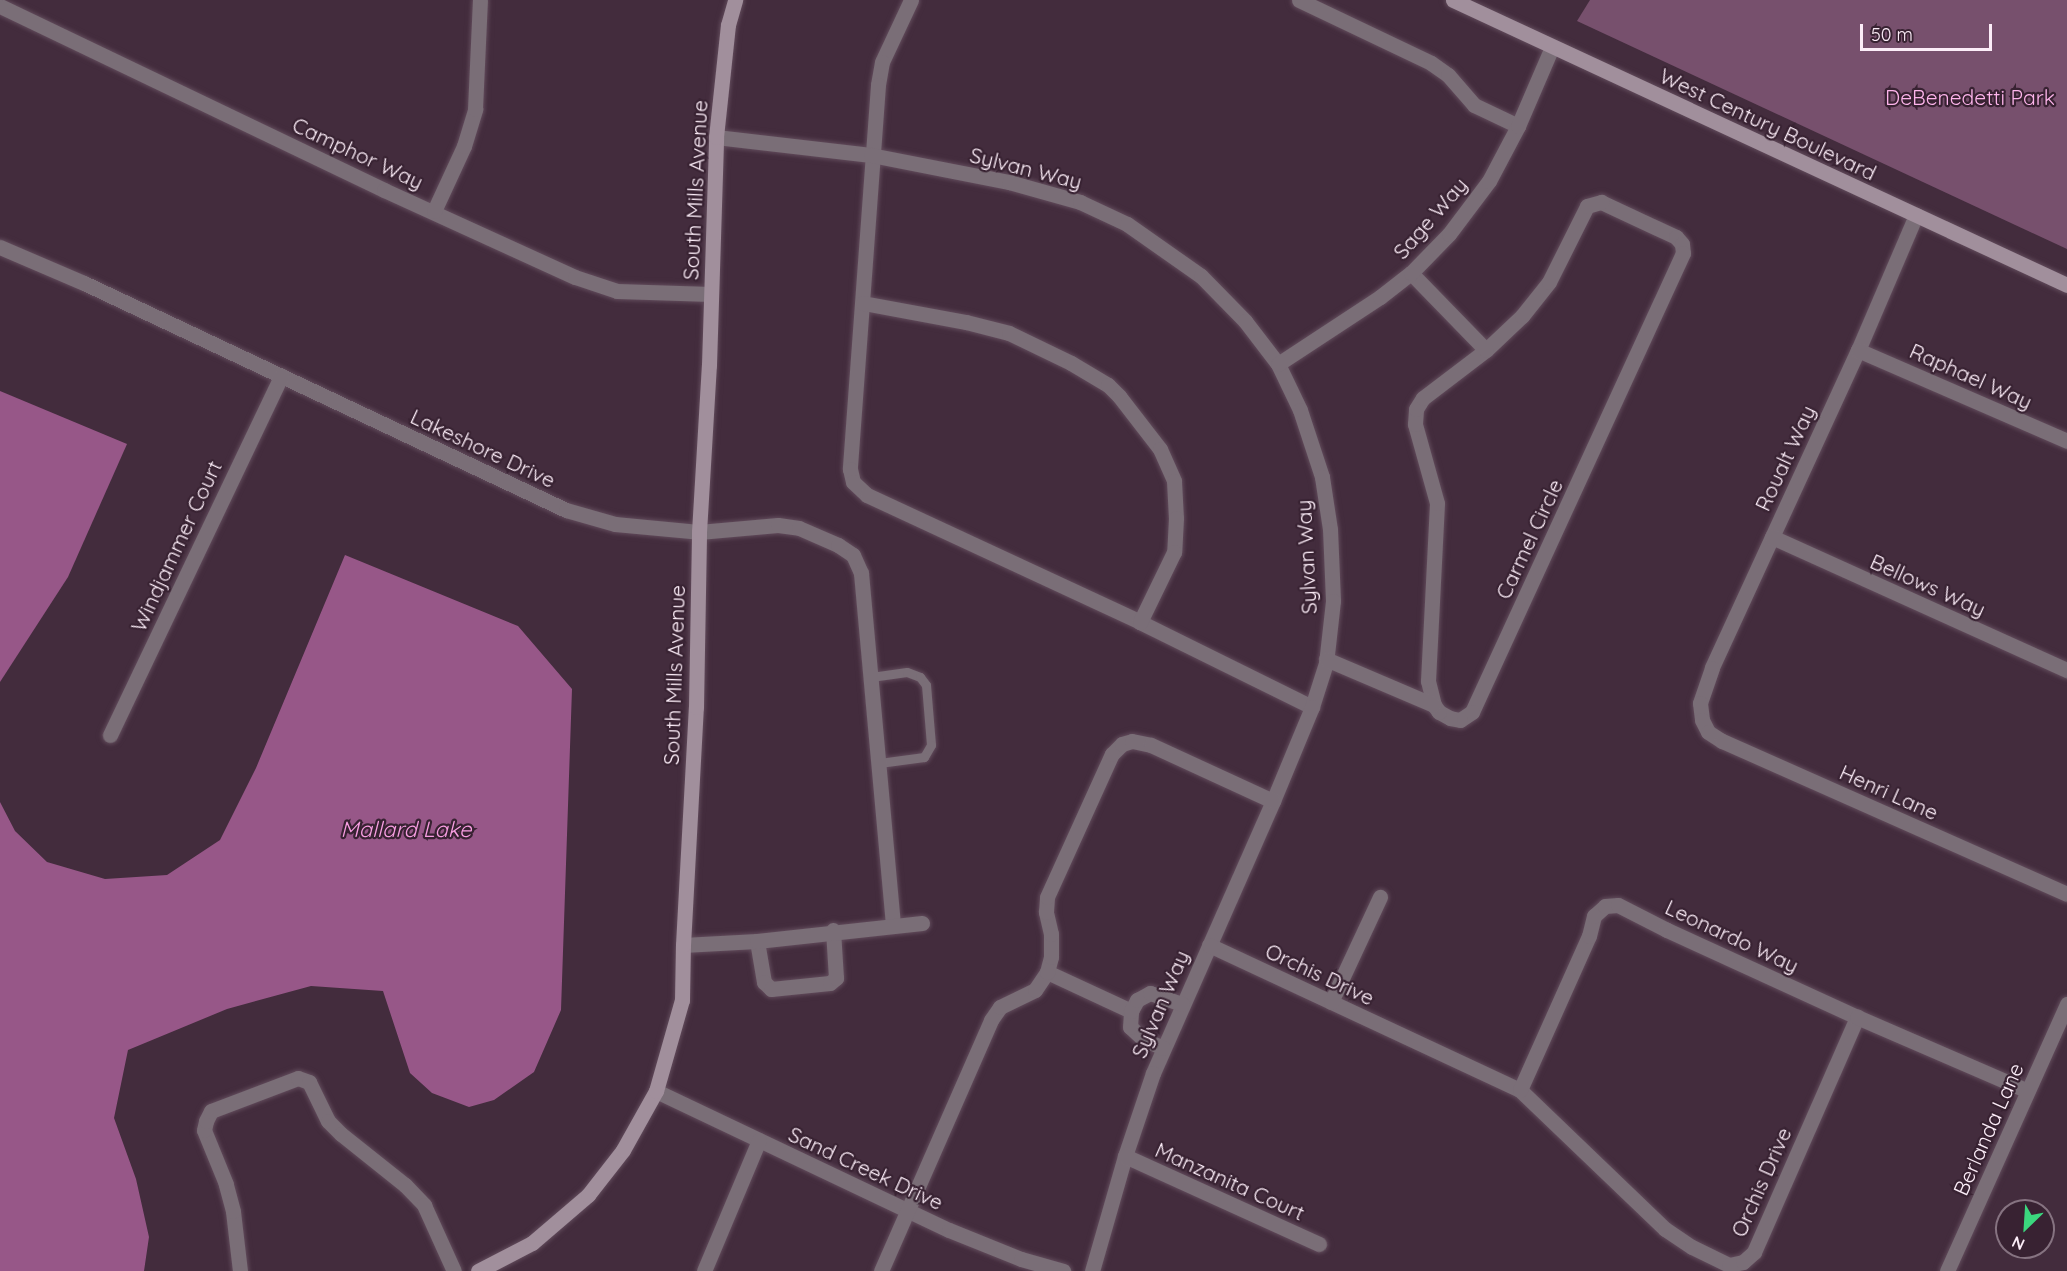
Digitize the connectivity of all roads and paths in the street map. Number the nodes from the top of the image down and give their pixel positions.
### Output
1 (480, 0) edge
2 (735, 0) edge
3 (911, 0) edge
4 (1299, 0) edge
5 (1453, 0) edge
6 (0, 6) edge
7 (1552, 47) junction
8 (1518, 126) junction
9 (716, 137) junction
10 (871, 155) junction
11 (434, 211) junction
12 (1916, 215) junction
13 (0, 247) edge
14 (1411, 273) junction
15 (2067, 285) edge
16 (711, 294) junction
17 (863, 303) junction
18 (1486, 350) junction
19 (1858, 350) junction
20 (1278, 364) junction
21 (281, 376) junction
22 (2067, 441) edge
23 (699, 531) junction
24 (1772, 537) junction
25 (1140, 622) junction
26 (1326, 659) junction
27 (2067, 670) edge
28 (871, 677) junction
29 (1434, 705) junction
30 (1312, 707) junction
31 (1702, 720) joint
32 (110, 735) dead end
33 (879, 763) junction
34 (1274, 801) junction
35 (2067, 894) edge
36 (1380, 897) dead end
37 (922, 923) dead end
38 (893, 924) junction
39 (833, 930) junction
40 (757, 941) junction
41 (683, 945) junction
42 (1209, 945) junction
43 (1047, 972) junction
44 (1331, 1002) junction
45 (1182, 1004) junction
46 (2067, 1004) edge
47 (1131, 1011) junction
48 (1857, 1017) junction
49 (1163, 1048) junction
50 (1520, 1090) junction
51 (656, 1091) junction
52 (2028, 1092) junction
53 (759, 1140) junction
54 (1125, 1156) junction
55 (908, 1211) junction
56 (1319, 1244) dead end
57 (240, 1271) edge
58 (454, 1271) edge
59 (478, 1271) edge
60 (704, 1271) edge
61 (880, 1271) edge
62 (1063, 1271) edge
63 (1092, 1271) edge
64 (1947, 1271) edge

1 - 11 street
2 - 9 street, South Mills Avenue
3 - 10 street
4 - 8 street
5 - 7 street, West Century Boulevard
6 - 11 street, Camphor Way
7 - 8 street, Sage Way
7 - 12 street, West Century Boulevard
8 - 14 street, Sage Way
9 - 10 street, Sylvan Way
9 - 16 street, South Mills Avenue
10 - 17 street
10 - 20 street, Sylvan Way
11 - 16 street, Camphor Way
12 - 15 street, West Century Boulevard
12 - 19 street, Roualt Way
13 - 21 street, Lakeshore Drive
14 - 18 street
14 - 20 street, Sage Way
16 - 23 street, South Mills Avenue
17 - 25 street
17 - 25 street
18 - 29 street, Carmel Circle
18 - 29 street, Carmel Circle
19 - 22 street, Raphael Way
19 - 24 street, Roualt Way
20 - 26 street, Sylvan Way
21 - 23 street, Lakeshore Drive
21 - 32 street, Windjammer Court
23 - 28 street, Lakeshore Drive
23 - 41 street, South Mills Avenue
24 - 27 street, Bellows Way
24 - 31 street, Roualt Way
25 - 30 street
26 - 29 street
26 - 30 street, Sylvan Way
28 - 33 street, Lakeshore Drive
28 - 33 lane
30 - 34 street, Sylvan Way
31 - 35 street, Henri Lane
33 - 38 street, Lakeshore Drive
34 - 42 street, Sylvan Way
34 - 43 street
36 - 44 street
37 - 38 street
38 - 39 street
39 - 40 street
39 - 40 street
40 - 41 street
41 - 51 street, South Mills Avenue
42 - 44 street, Orchis Drive
42 - 45 street, Sylvan Way
43 - 47 street
43 - 55 street
44 - 50 street, Orchis Drive
45 - 47 street
45 - 49 street, Sylvan Way
46 - 52 street, Berlanda Lane
47 - 49 street
48 - 50 street, Leonardo Way
48 - 50 street, Orchis Drive
48 - 52 street, Leonardo Way
49 - 54 street, Sylvan Way
51 - 53 street, Sand Creek Drive
51 - 59 street, South Mills Avenue
52 - 64 street, Berlanda Lane
53 - 55 street, Sand Creek Drive
53 - 60 street
54 - 56 street, Manzanita Court
54 - 63 street, Sylvan Way
55 - 61 street
55 - 62 street, Sand Creek Drive
57 - 58 street

